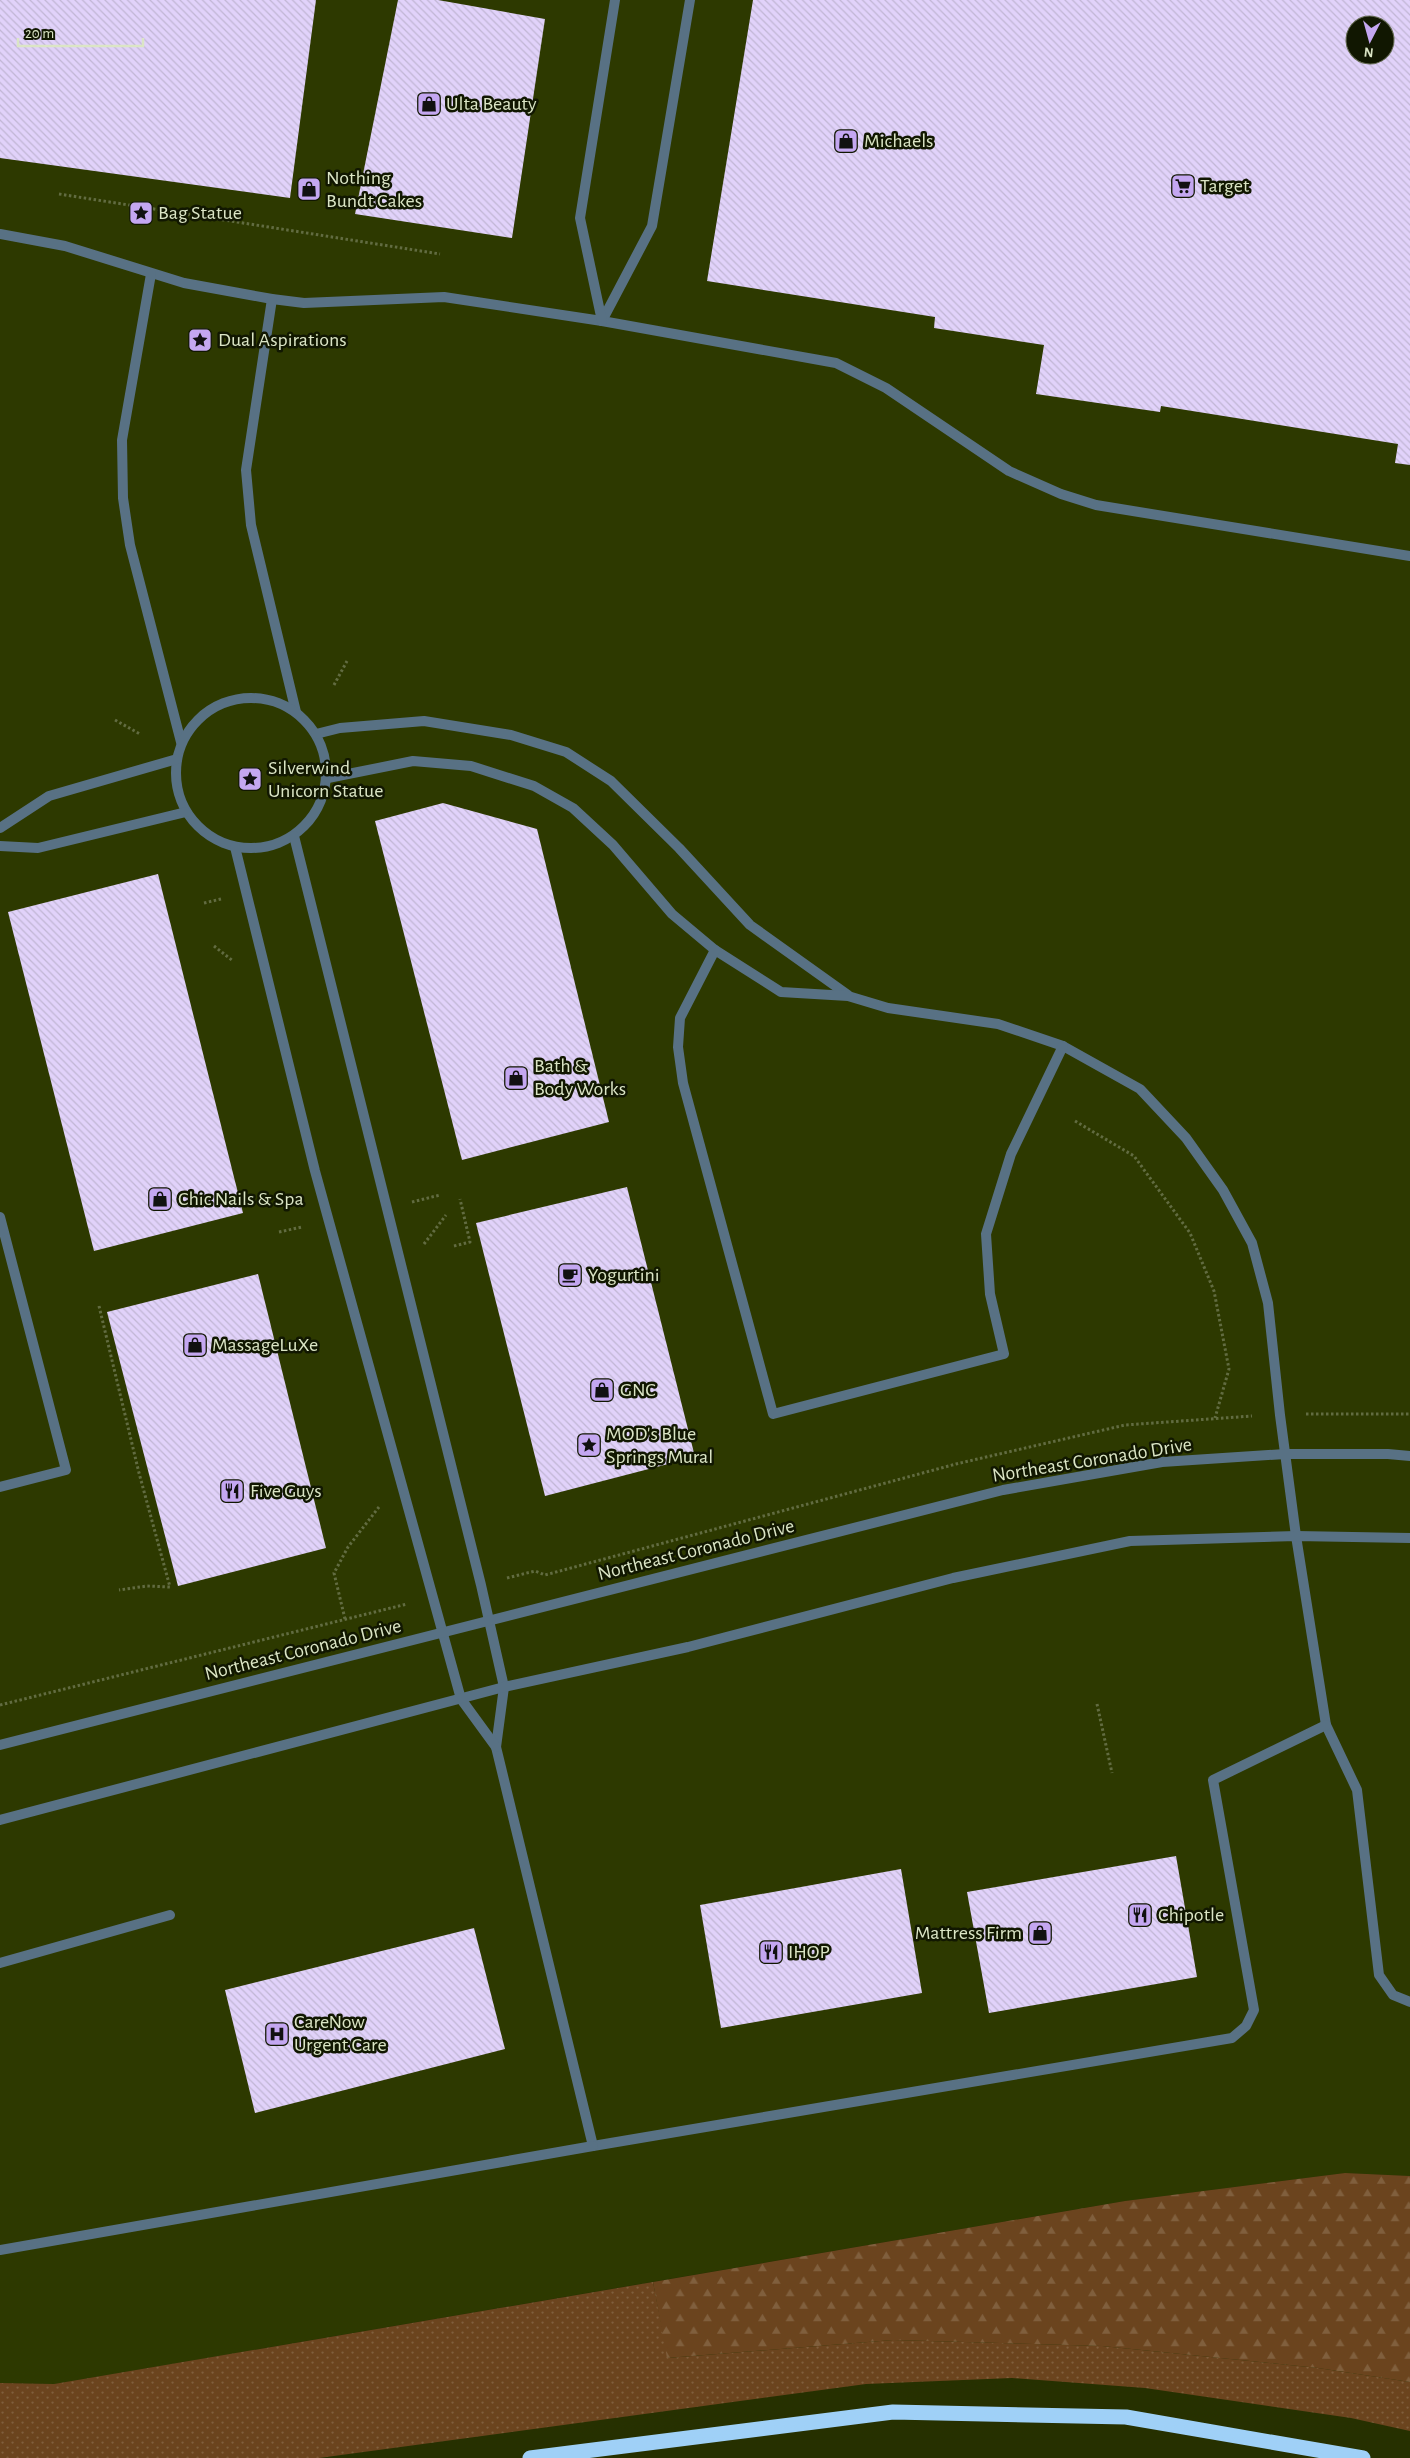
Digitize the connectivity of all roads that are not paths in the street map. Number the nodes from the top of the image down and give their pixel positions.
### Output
1 (615, 0) edge
2 (690, 0) edge
3 (0, 234) edge
4 (151, 274) junction
5 (272, 299) junction
6 (602, 321) junction
7 (1410, 556) edge
8 (296, 712) junction
9 (316, 734) junction
10 (181, 742) junction
11 (177, 759) junction
12 (328, 778) junction
13 (186, 812) junction
14 (0, 828) edge
15 (294, 836) junction
16 (0, 846) edge
17 (235, 846) junction
18 (715, 950) junction
19 (848, 996) junction
20 (1063, 1046) junction
21 (0, 1217) edge
22 (1285, 1454) junction
23 (1410, 1456) edge
24 (0, 1487) edge
25 (1296, 1536) junction
26 (1410, 1538) edge
27 (489, 1621) junction
28 (443, 1633) junction
29 (504, 1687) junction
30 (461, 1699) junction
31 (1326, 1725) junction
32 (0, 1744) edge
33 (496, 1747) junction
34 (0, 1820) edge
35 (170, 1915) dead end
36 (0, 1963) edge
37 (1410, 2002) edge
38 (593, 2146) junction
39 (0, 2250) edge
40 (530, 2458) edge
41 (1363, 2458) edge

1 - 6 street
2 - 6 street
3 - 4 street
4 - 5 street
4 - 10 street
5 - 6 street
5 - 8 street
6 - 7 street
8 - 9 street
8 - 10 street
9 - 12 street
9 - 19 street
10 - 11 street
11 - 13 street
11 - 14 street
12 - 15 street
12 - 18 street
13 - 16 street
13 - 17 street
15 - 17 street
15 - 27 street
17 - 28 street
18 - 19 street
18 - 20 street
19 - 20 street
20 - 22 street
21 - 24 street
22 - 23 street, Northeast Coronado Drive
22 - 25 street
22 - 27 street, Northeast Coronado Drive
25 - 26 street
25 - 29 street
25 - 31 street
27 - 28 street, Northeast Coronado Drive
27 - 29 street
28 - 30 street
28 - 32 street, Northeast Coronado Drive
29 - 30 street
29 - 33 street
30 - 33 street
30 - 34 street
31 - 37 street
31 - 38 street
33 - 38 street
35 - 36 street
38 - 39 street
40 - 41 highway

